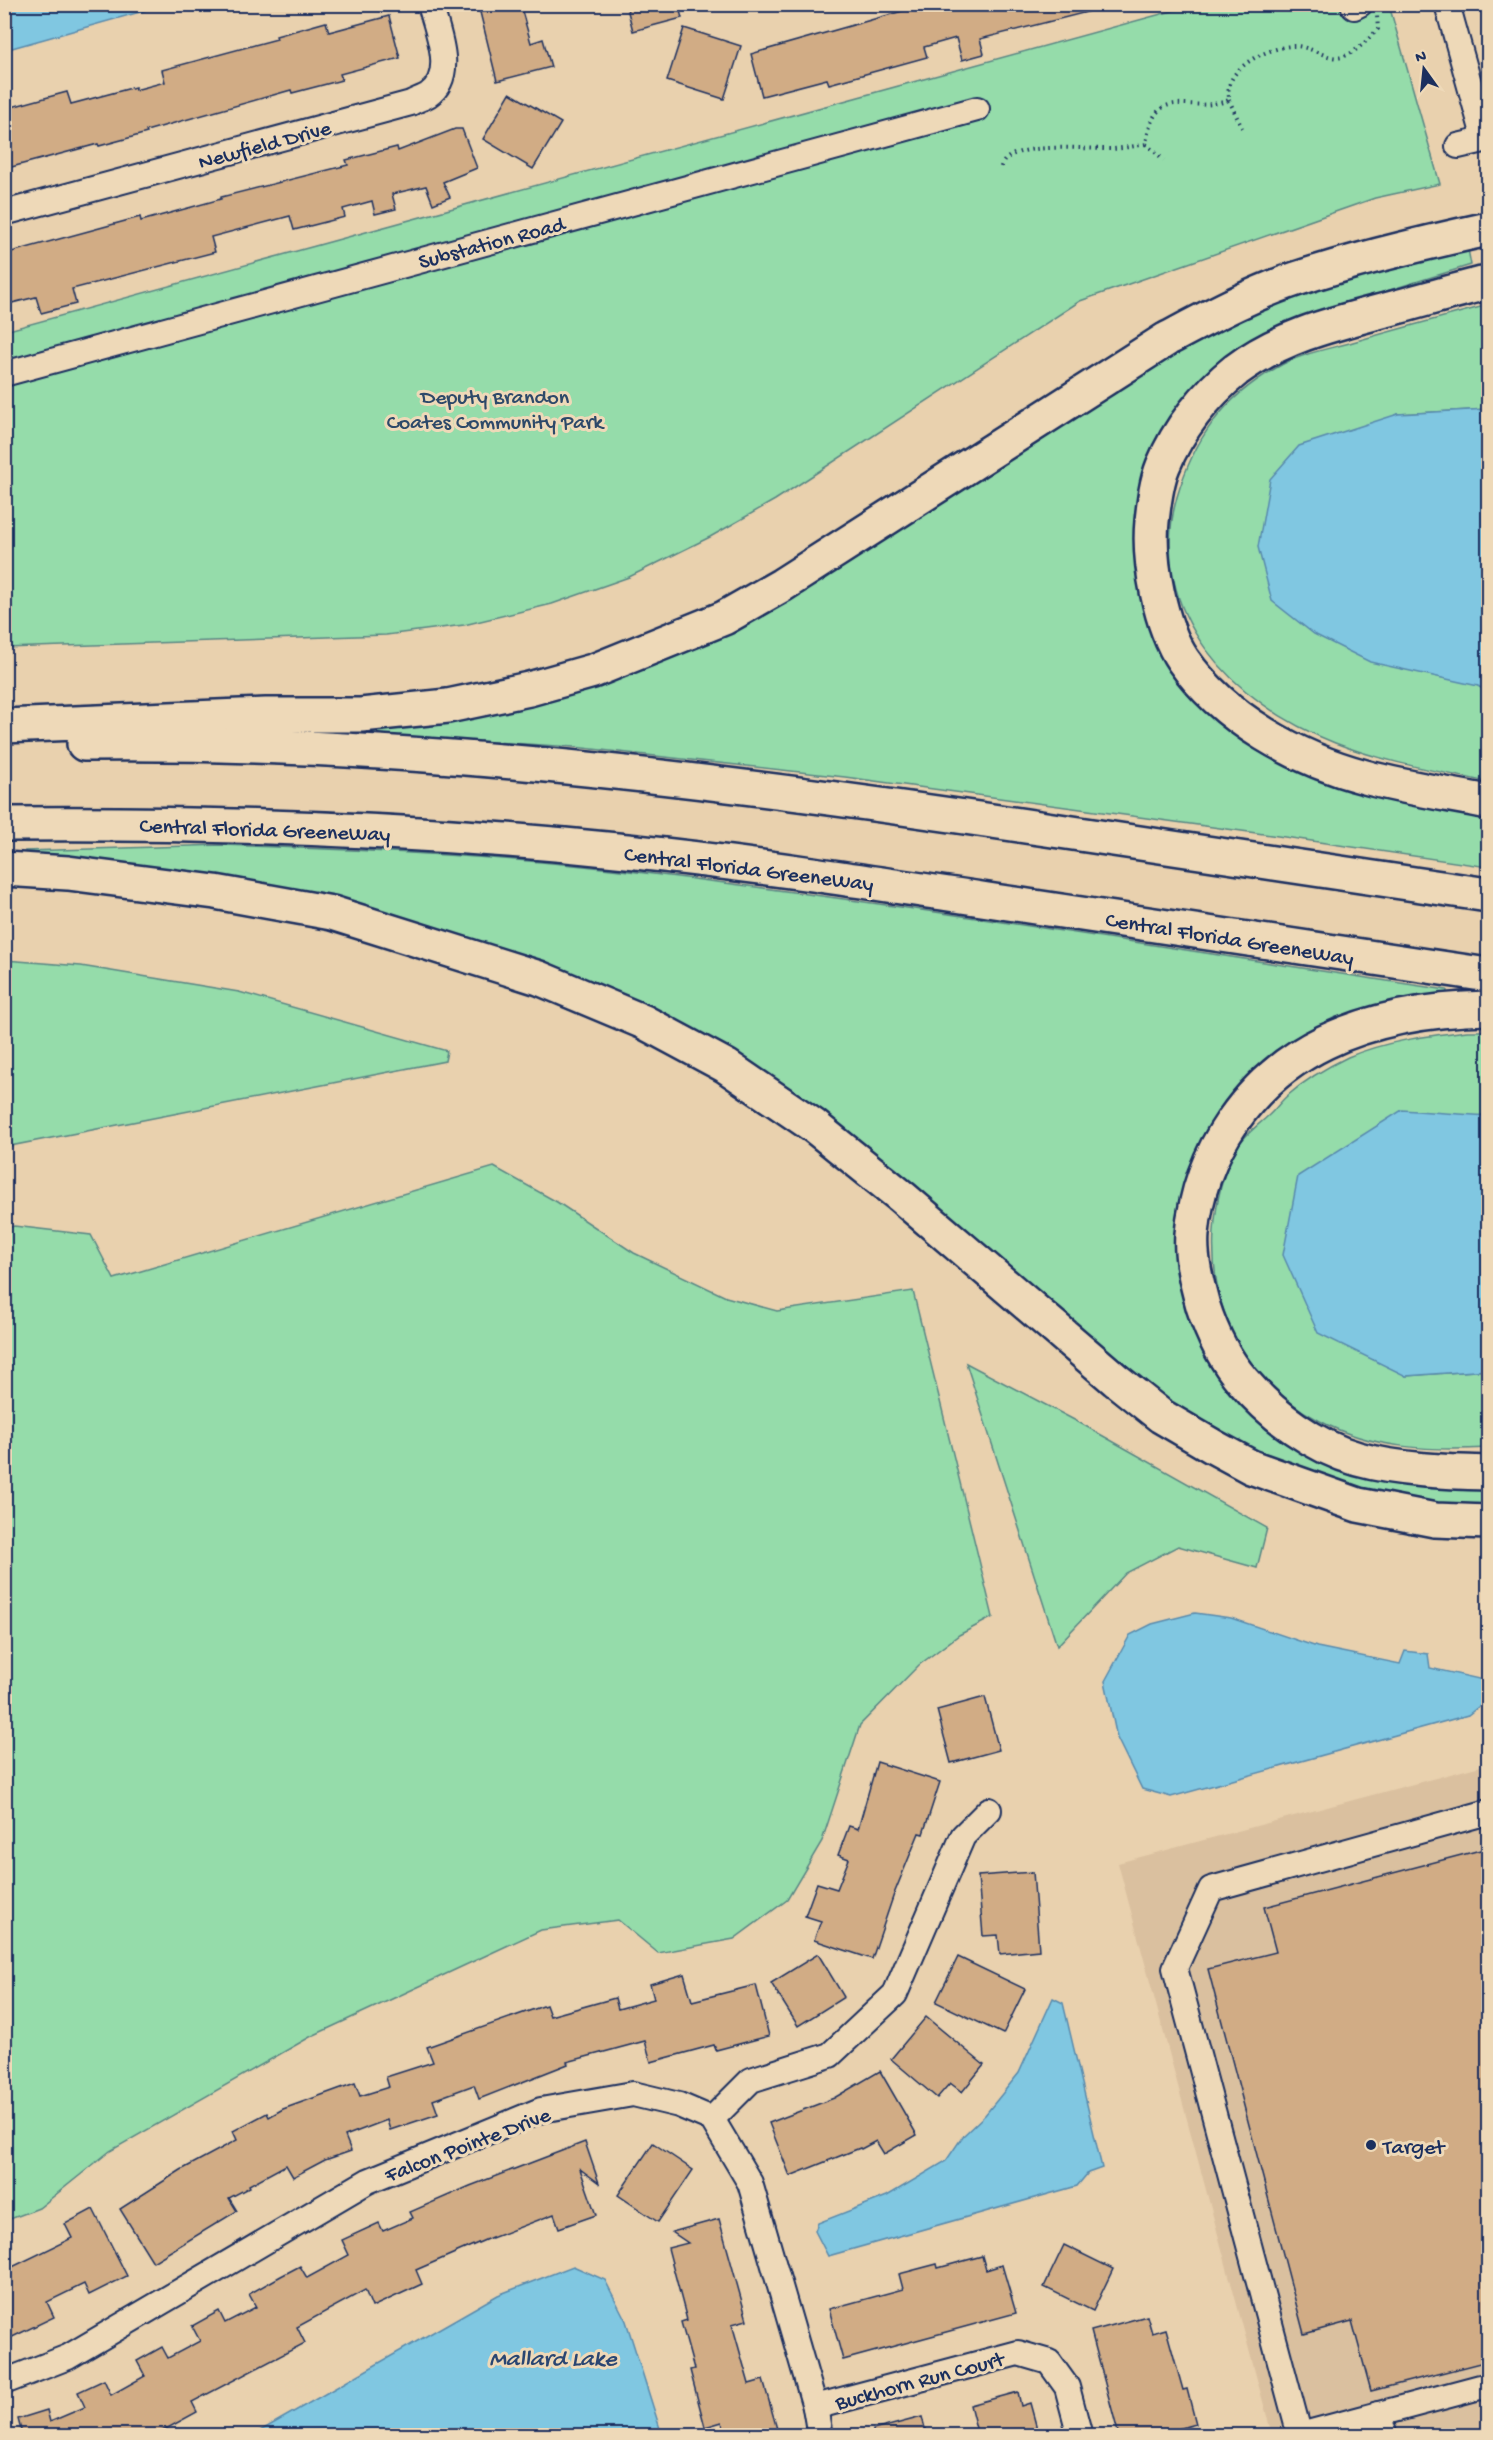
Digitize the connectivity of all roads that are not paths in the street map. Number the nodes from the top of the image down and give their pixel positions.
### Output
1 (430, 4) edge
2 (1447, 4) edge
3 (977, 109) dead end
4 (1487, 139) edge
5 (1458, 146) dead end
6 (4, 213) edge
7 (1488, 229) edge
8 (1482, 284) dead end
9 (4, 374) edge
10 (4, 726) edge
11 (4, 745) edge
12 (1488, 802) edge
13 (4, 824) edge
14 (4, 869) edge
15 (1488, 895) edge
16 (1488, 975) edge
17 (1488, 1008) edge
18 (1488, 1473) edge
19 (1488, 1522) edge
20 (989, 1810) dead end
21 (1488, 1812) edge
22 (712, 2120) junction
23 (4, 2382) edge
24 (1488, 2388) edge
25 (815, 2407) junction
26 (1382, 2425) edge
27 (1300, 2435) edge
28 (820, 2436) edge
29 (1080, 2436) edge

1 - 6 street, Newfield Drive
2 - 4 street
3 - 9 street, Substation Road
4 - 5 street
7 - 10 highway
8 - 12 highway
11 - 15 highway
13 - 16 highway, Central Florida GreeneWay
14 - 19 highway
17 - 18 highway
20 - 22 street
21 - 27 street
22 - 23 street, Falcon Pointe Drive
22 - 25 street
24 - 26 street
25 - 28 street
25 - 29 street, Buckhorn Run Court
26 - 27 street

